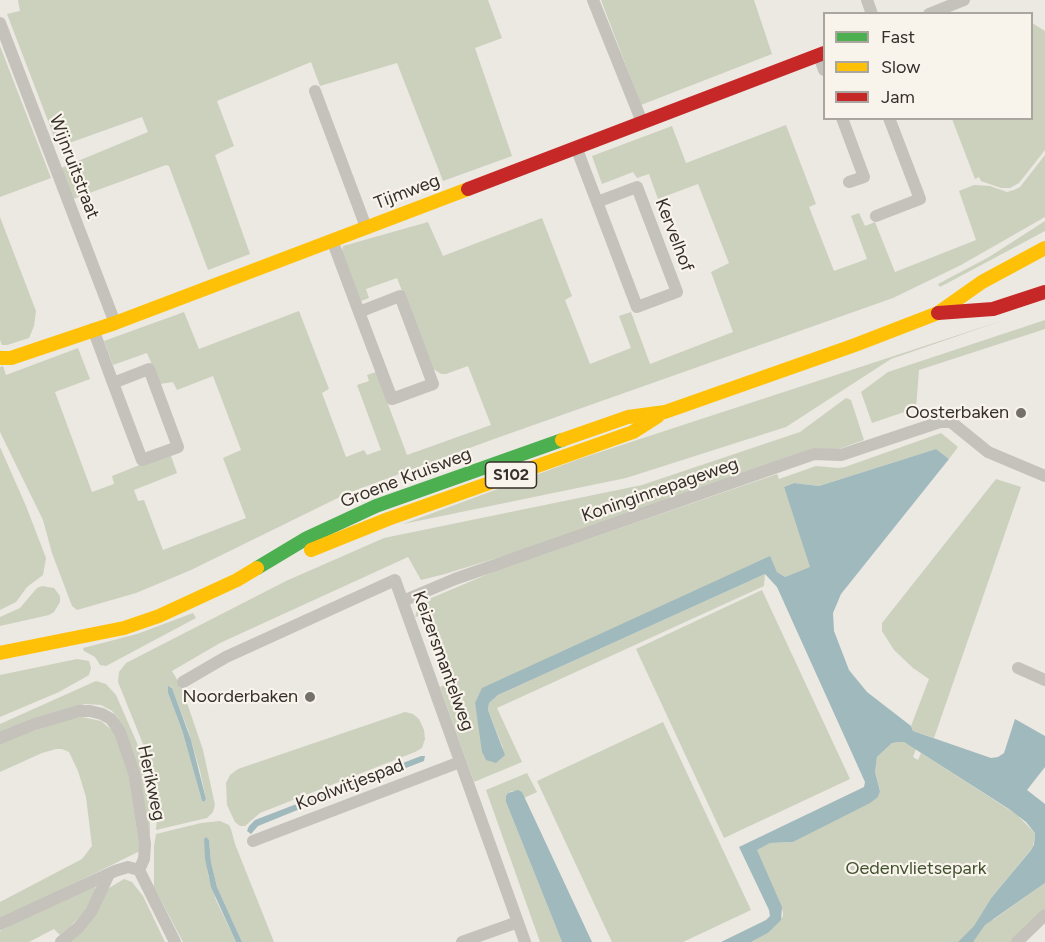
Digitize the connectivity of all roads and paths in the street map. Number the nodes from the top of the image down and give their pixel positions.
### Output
1 (592, 0) edge
2 (964, 0) edge
3 (934, 12) edge
4 (0, 23) edge
5 (822, 54) edge
6 (315, 91) dead end
7 (843, 120) edge
8 (890, 120) edge
9 (642, 122) junction
10 (576, 147) junction
11 (849, 182) dead end
12 (597, 202) junction
13 (876, 216) dead end
14 (366, 227) junction
15 (332, 240) junction
16 (1045, 248) edge
17 (1045, 292) edge
18 (359, 312) junction
19 (938, 313) junction
20 (115, 322) junction
21 (93, 329) junction
22 (0, 358) edge
23 (113, 383) junction
24 (1045, 476) edge
25 (403, 601) junction
26 (0, 653) edge
27 (1018, 668) dead end
28 (1045, 680) edge
29 (183, 682) dead end
30 (0, 738) edge
31 (460, 762) junction
32 (253, 841) dead end
33 (140, 870) junction
34 (108, 874) junction
35 (1045, 915) edge
36 (518, 922) junction
37 (0, 924) edge
38 (61, 942) edge
39 (175, 942) edge
40 (462, 942) edge
41 (525, 942) edge
42 (1017, 942) edge

1 - 9 street
2 - 3 street
4 - 20 street, Wijnruitstraat
5 - 9 main road, Tijmweg
6 - 14 street
7 - 11 street
8 - 13 street
9 - 10 main road, Tijmweg
10 - 12 street, Kervelhof
10 - 14 main road, Tijmweg
12 - 12 street, Kervelhof
14 - 15 main road, Tijmweg
15 - 18 street
15 - 20 main road, Tijmweg
16 - 19 main road, Groene Kruisweg / S102
17 - 19 main road, Groene Kruisweg / S102
18 - 18 street
19 - 26 main road, Groene Kruisweg / S102
20 - 21 main road, Tijmweg
21 - 22 main road, Tijmweg
21 - 23 street
23 - 23 street
24 - 25 street, Koninginnepageweg
25 - 29 street, Keizersmantelweg
25 - 31 street, Keizersmantelweg
27 - 28 street
30 - 33 street, Herikweg
31 - 32 street, Koolwitjespad
31 - 36 street, Keizersmantelweg
33 - 34 street
33 - 39 street
34 - 37 street
34 - 38 street
35 - 42 street
36 - 40 street
36 - 41 street, Keizersmantelweg

